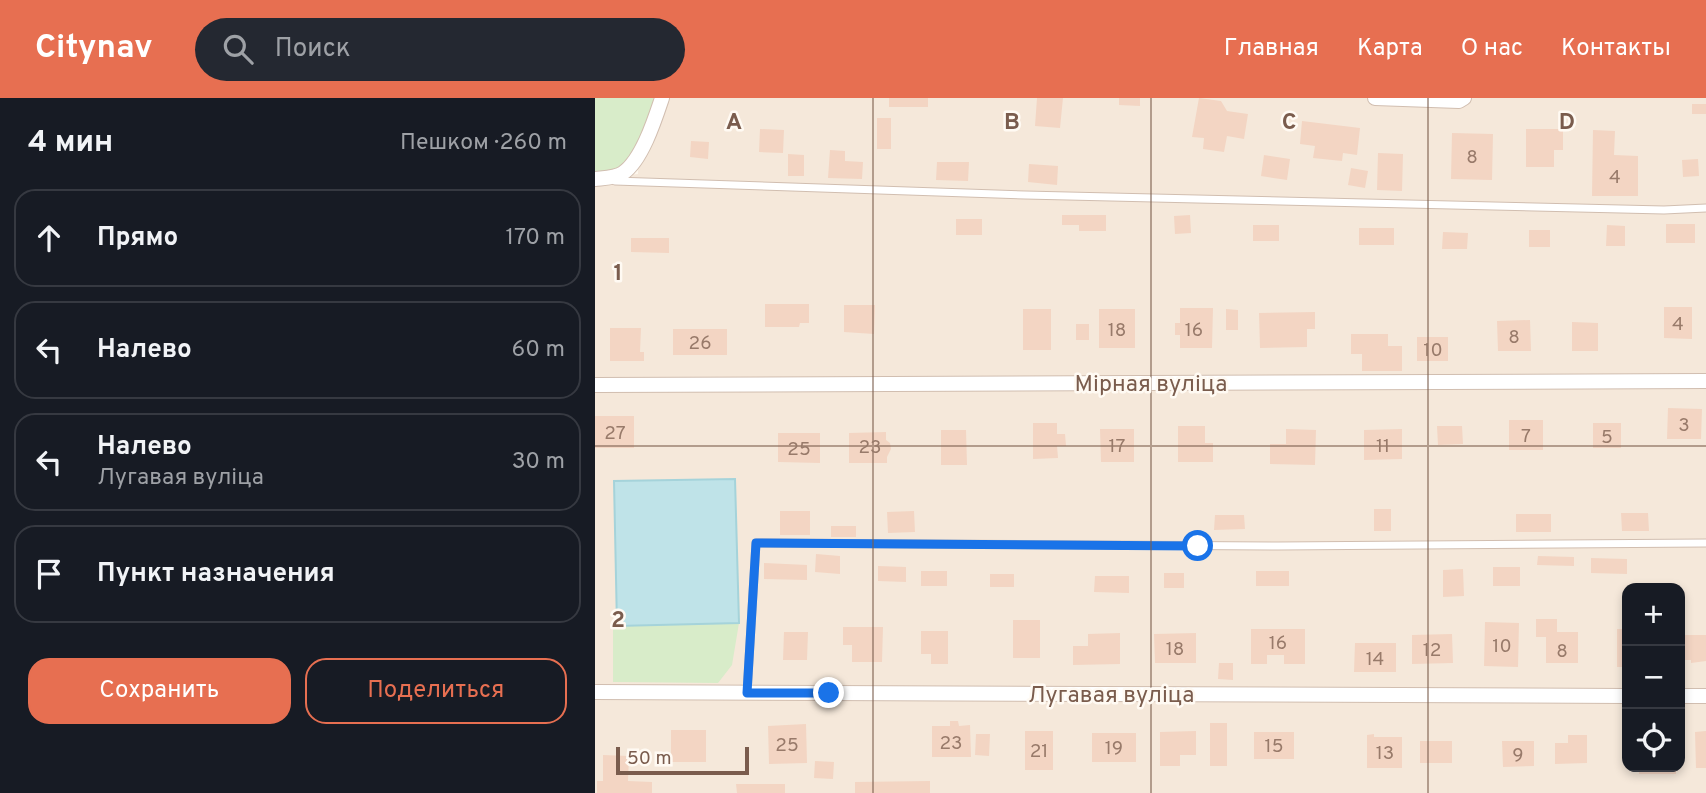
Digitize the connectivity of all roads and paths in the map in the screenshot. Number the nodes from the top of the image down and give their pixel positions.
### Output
1 (662, 98) edge
2 (1375, 98) edge
3 (1464, 98) edge
4 (595, 179) edge
5 (1706, 208) edge
6 (1706, 381) edge
7 (595, 385) edge
8 (1706, 543) edge
9 (595, 692) edge
10 (747, 693) junction
11 (1622, 696) edge
12 (1685, 696) edge
13 (1706, 696) edge

1 - 4 street
2 - 3 street
4 - 5 lane
6 - 7 street, Мірная вуліца
8 - 10 lane
9 - 10 street, Лугавая вуліца
10 - 11 street, Лугавая вуліца
12 - 13 street

